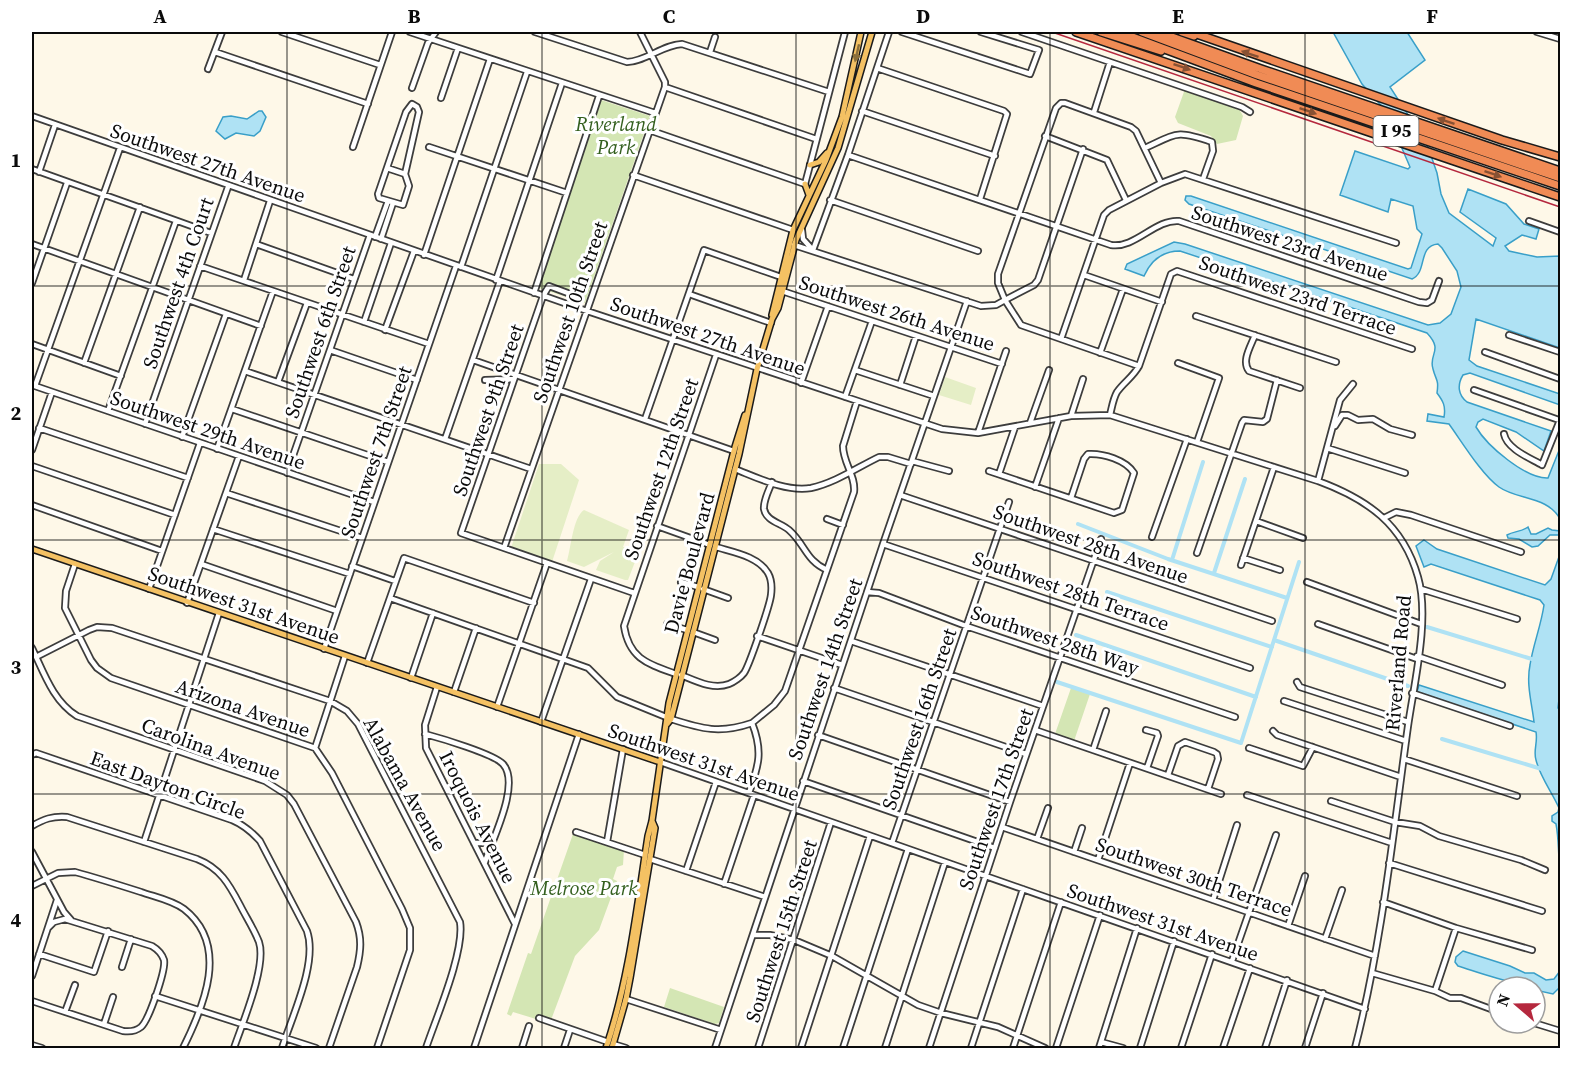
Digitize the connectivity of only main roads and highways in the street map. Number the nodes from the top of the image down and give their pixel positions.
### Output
1 (861, 32) edge
2 (872, 32) edge
3 (1076, 32) edge
4 (1084, 32) edge
5 (1101, 32) edge
6 (1119, 32) edge
7 (1126, 32) edge
8 (1142, 32) edge
9 (1158, 32) edge
10 (1182, 32) edge
11 (1191, 32) edge
12 (1107, 41) junction
13 (1217, 42) junction
14 (1185, 57) junction
15 (1257, 81) junction
16 (832, 147) junction
17 (1560, 158) edge
18 (810, 165) road end
19 (1560, 166) edge
20 (1539, 171) junction
21 (1560, 171) edge
22 (1560, 177) edge
23 (805, 184) road end
24 (1560, 186) edge
25 (809, 195) junction
26 (1560, 197) edge
27 (798, 218) junction
28 (793, 230) junction
29 (797, 236) junction
30 (792, 253) junction
31 (772, 321) junction
32 (747, 410) junction
33 (734, 451) junction
34 (735, 470) junction
35 (713, 546) junction
36 (32, 549) edge
37 (701, 588) junction
38 (678, 674) junction
39 (668, 720) junction
40 (660, 762) junction
41 (647, 857) junction
42 (626, 976) junction
43 (626, 999) junction
44 (610, 1046) edge

1 -> 16 main road, Davie Boulevard
2 - 29 main road, Davie Boulevard
3 - 12 highway
4 - 12 highway
5 - 14 highway
6 - 14 highway, I 95
7 - 15 highway
8 - 20 highway
9 - 20 highway, I 95
10 - 13 highway
11 - 13 highway
12 -> 26 highway
17 -> 13 highway
14 - 15 highway, I 95
15 - 20 highway, I 95
16 - 18 main road
16 - 25 main road, Davie Boulevard
19 - 20 highway
20 - 21 highway, I 95
20 - 22 highway
20 - 24 highway
20 - 24 highway, I 95
23 - 25 main road
25 - 27 main road, Davie Boulevard
27 - 28 main road, Davie Boulevard
27 - 29 main road
28 - 30 main road
28 - 31 main road, Davie Boulevard
29 - 30 main road, Davie Boulevard
30 - 31 main road, Davie Boulevard
31 - 32 main road, Davie Boulevard
32 - 33 main road, Davie Boulevard
32 - 34 main road, Davie Boulevard
33 - 34 main road
33 - 35 main road, Davie Boulevard
34 - 35 main road, Davie Boulevard
35 - 37 main road, Davie Boulevard
35 - 37 main road, Davie Boulevard
36 - 40 main road, Southwest 31st Avenue
37 - 38 main road, Davie Boulevard
38 - 39 main road, Davie Boulevard
38 - 39 main road, Davie Boulevard
39 - 40 main road, Davie Boulevard
40 - 41 main road, Davie Boulevard
41 - 42 main road, Davie Boulevard
41 - 43 main road, Davie Boulevard
42 - 43 main road
42 - 44 main road, Davie Boulevard
43 - 44 main road, Davie Boulevard

